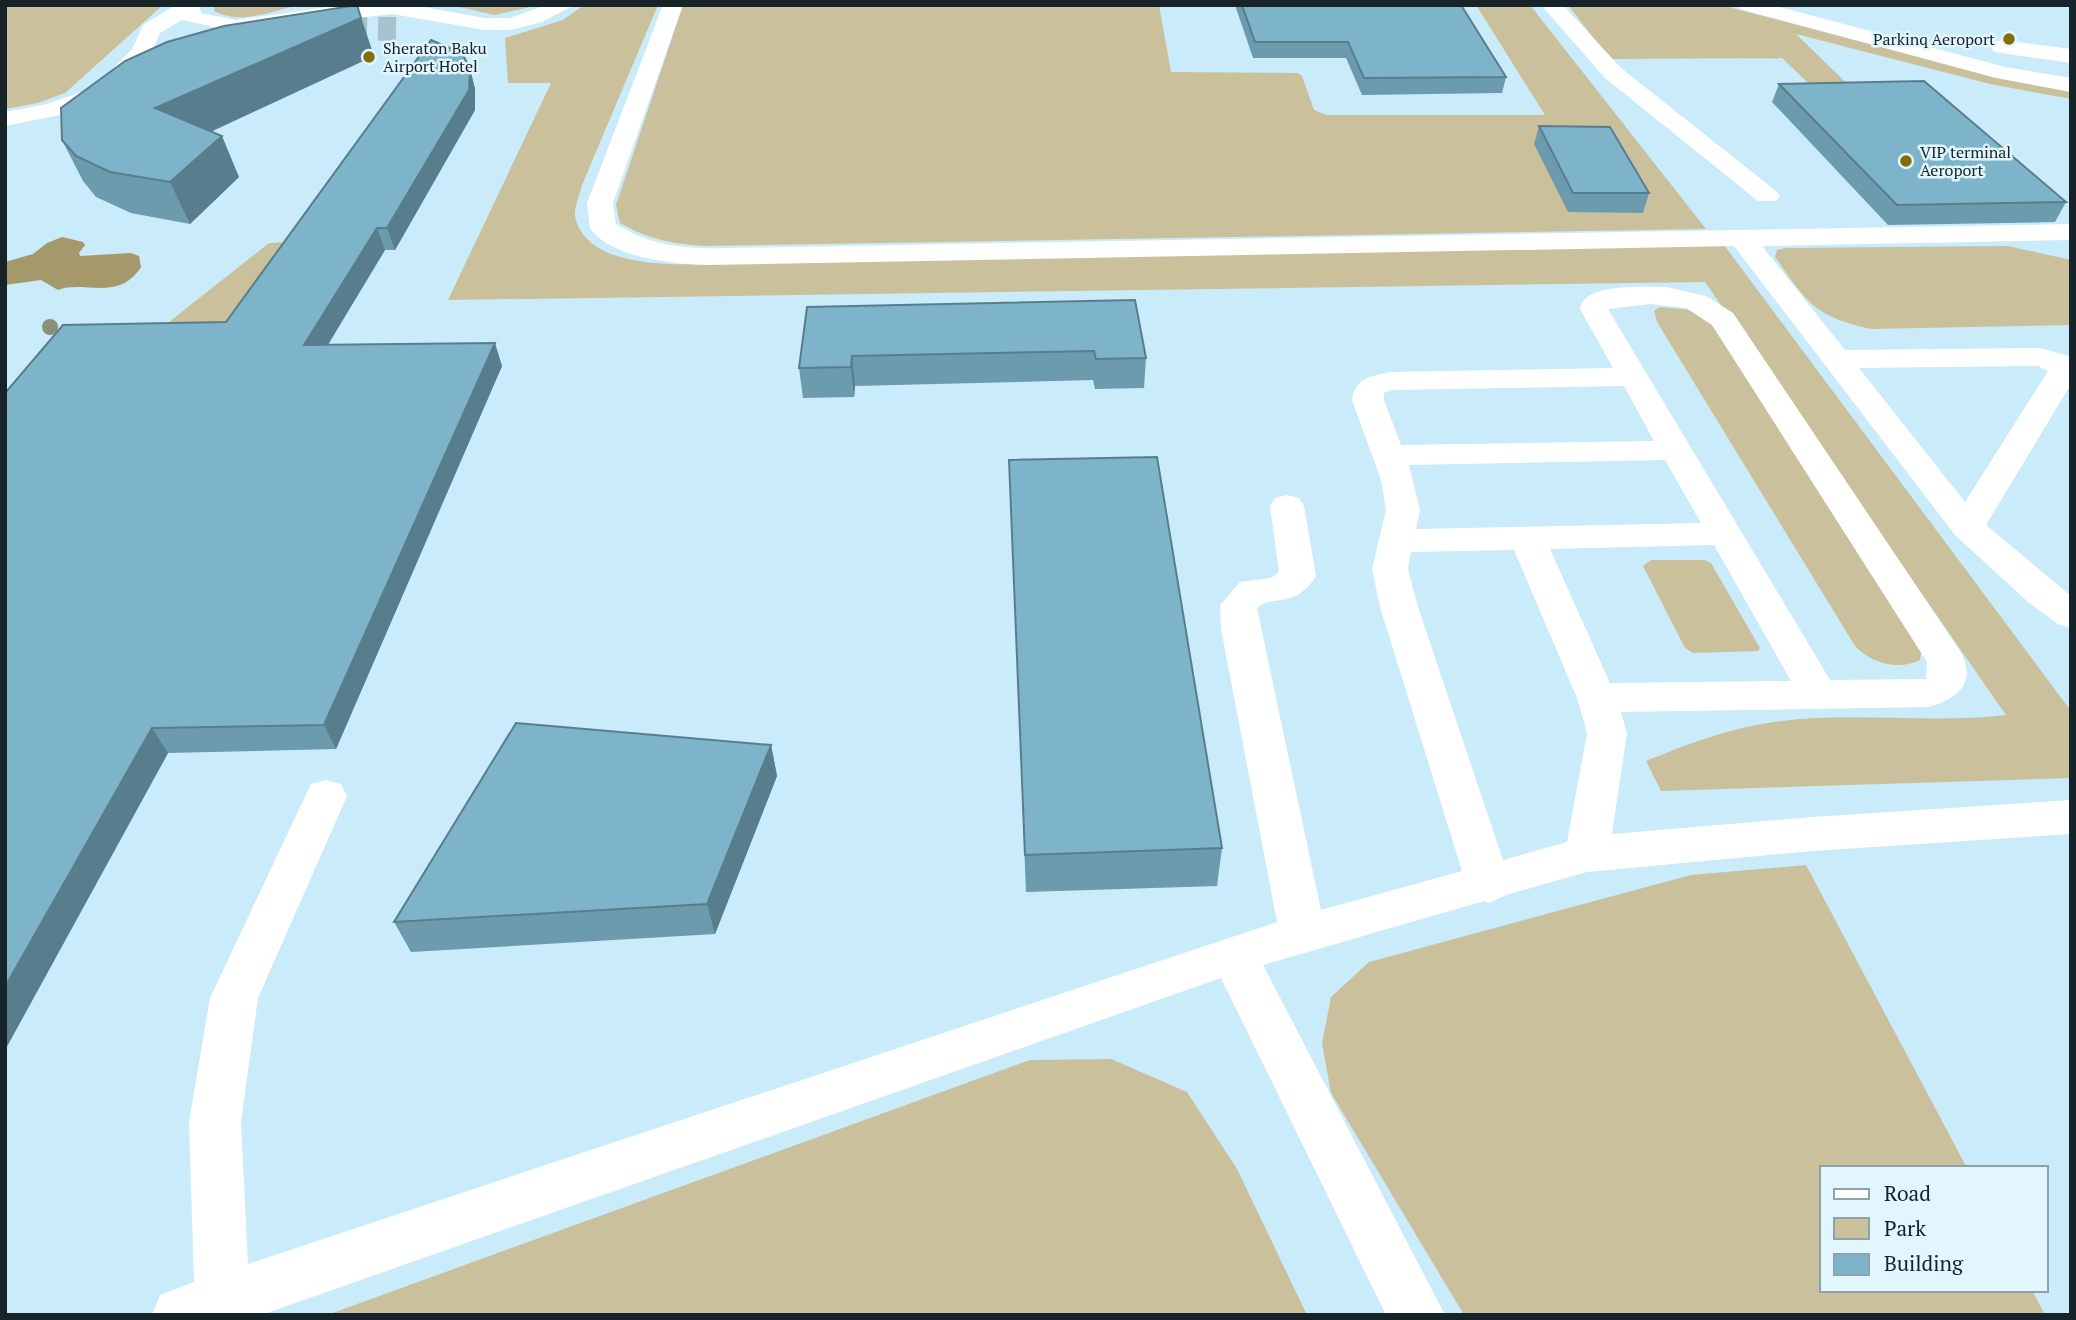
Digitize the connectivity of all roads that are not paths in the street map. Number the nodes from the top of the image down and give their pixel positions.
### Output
1 (564, 5) edge
2 (673, 5) edge
3 (1551, 5) edge
4 (1749, 5) edge
5 (1789, 5) edge
6 (1822, 5) edge
7 (188, 6) edge
8 (485, 24) junction
9 (1901, 24) dead end
10 (236, 26) junction
11 (343, 28) tunnel mouth
12 (396, 29) tunnel mouth
13 (1983, 43) dead end
14 (142, 51) junction
15 (2071, 56) edge
16 (2071, 68) edge
17 (2071, 78) edge
18 (2071, 85) edge
19 (5, 119) edge
20 (1768, 196) dead end
21 (2071, 232) edge
22 (1741, 237) junction
23 (1836, 359) junction
24 (1635, 377) junction
25 (1676, 450) junction
26 (1389, 455) junction
27 (1287, 506) dead end
28 (1967, 527) junction
29 (1723, 534) junction
30 (1527, 538) junction
31 (1397, 541) junction
32 (2071, 615) edge
33 (1818, 694) junction
34 (1597, 698) junction
35 (326, 796) dead end
36 (2071, 817) edge
37 (1587, 854) junction
38 (1489, 885) junction
39 (1303, 935) junction
40 (1233, 954) junction
41 (201, 1308) edge
42 (1417, 1315) edge

1 - 8 lane
2 - 22 lane
3 - 20 lane
4 - 17 lane
4 - 18 lane
5 - 16 lane
6 - 9 lane
7 - 10 lane
7 - 14 lane
8 - 10 lane
8 - 12 lane
10 - 11 lane
10 - 14 lane
13 - 15 lane
14 - 19 lane
21 - 22 lane
22 - 23 lane
23 - 28 lane
23 - 28 lane
24 - 25 lane
24 - 26 lane
24 - 33 lane
25 - 26 lane
25 - 29 lane
26 - 31 lane
27 - 39 lane
28 - 32 lane
29 - 30 lane
29 - 33 lane
30 - 31 lane
30 - 34 lane
31 - 38 lane
33 - 34 lane
34 - 37 lane
35 - 41 lane
36 - 37 lane
37 - 38 lane
38 - 39 lane
39 - 40 lane
40 - 41 lane
40 - 42 lane

